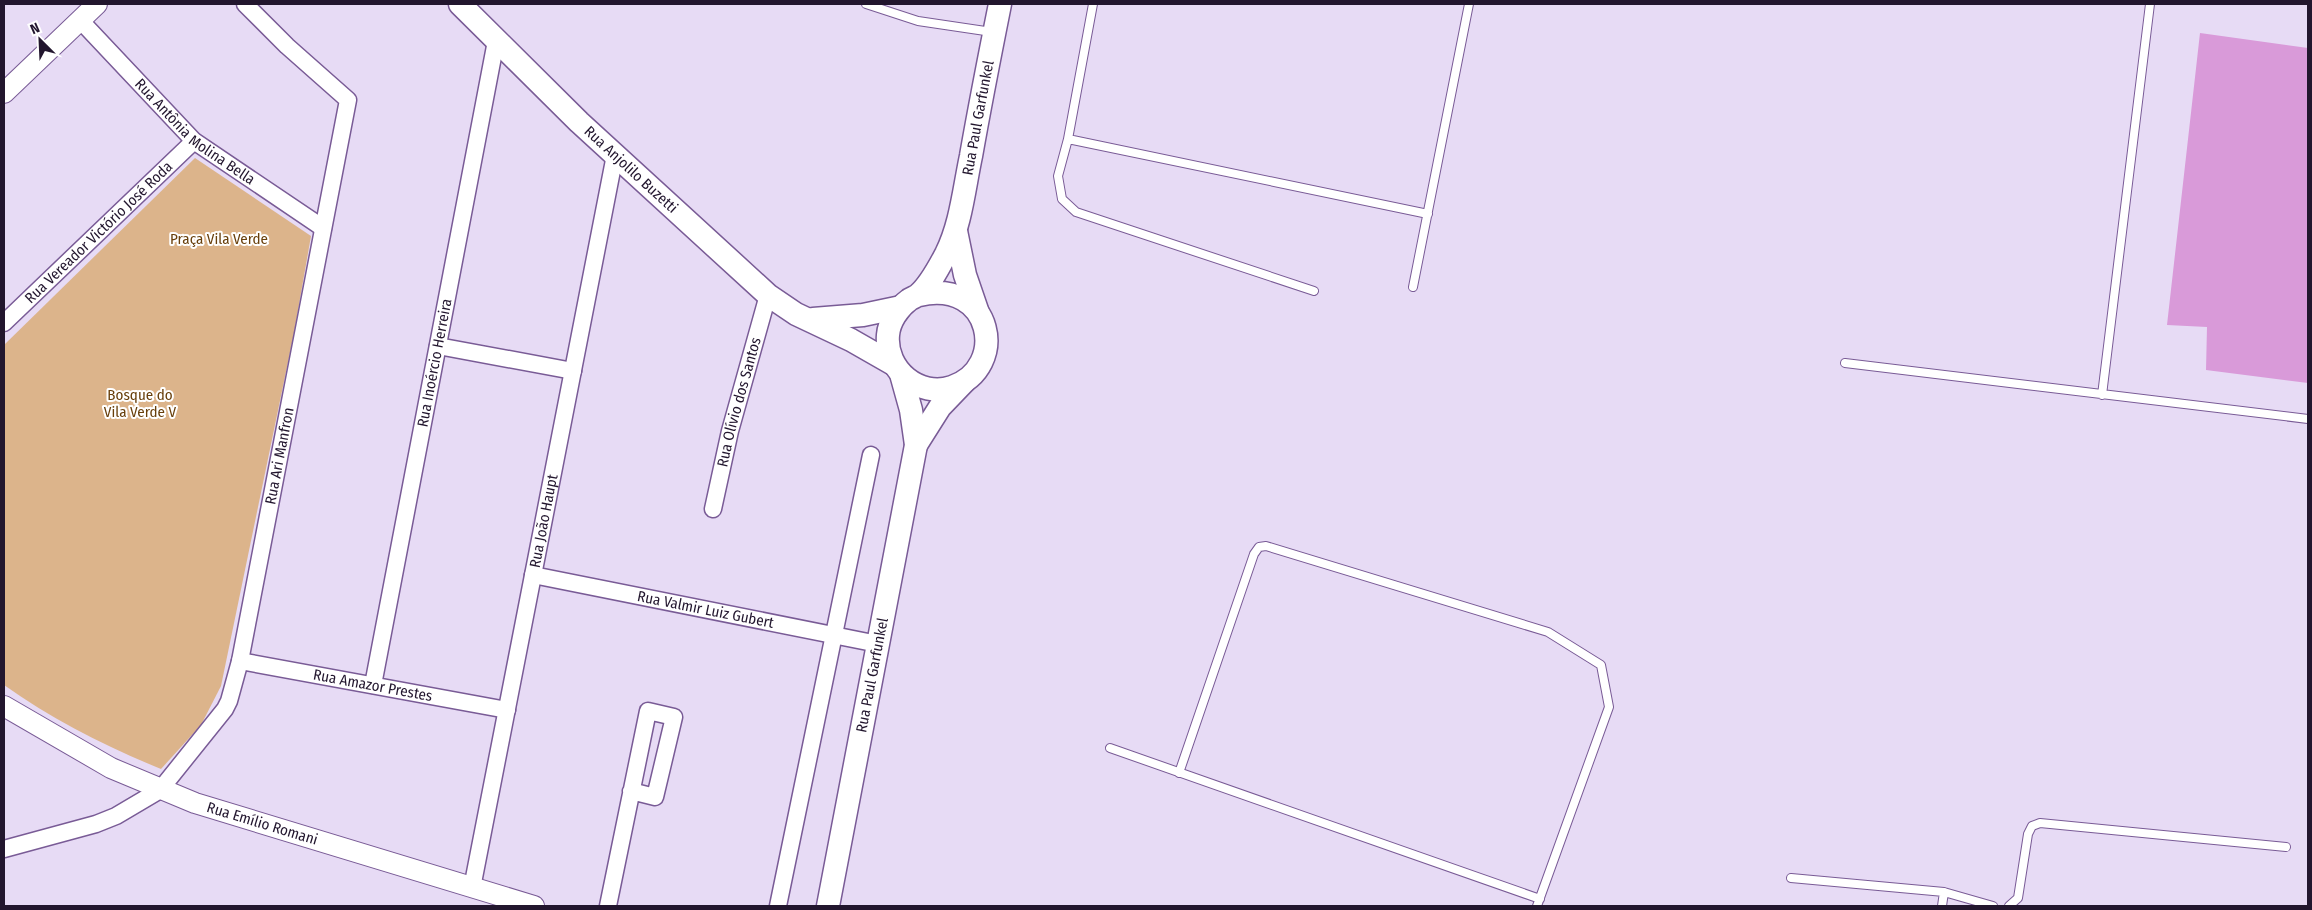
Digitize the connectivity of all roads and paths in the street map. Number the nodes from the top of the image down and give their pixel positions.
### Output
1 (96, 4) edge
2 (246, 4) edge
3 (460, 4) edge
4 (866, 4) edge
5 (1000, 4) edge
6 (1093, 4) edge
7 (1469, 4) edge
8 (2150, 4) edge
9 (80, 20) junction
10 (994, 33) junction
11 (496, 42) junction
12 (4, 93) edge
13 (1068, 139) junction
14 (194, 141) junction
15 (614, 155) junction
16 (1428, 214) junction
17 (323, 228) junction
18 (956, 230) junction
19 (1413, 287) dead end
20 (1314, 291) dead end
21 (768, 295) junction
22 (910, 301) junction
23 (977, 310) junction
24 (812, 320) junction
25 (4, 323) edge
26 (438, 346) junction
27 (1845, 363) dead end
28 (897, 369) junction
29 (573, 371) junction
30 (964, 382) junction
31 (2102, 394) junction
32 (2308, 419) edge
33 (916, 445) junction
34 (871, 455) dead end
35 (713, 509) dead end
36 (533, 575) junction
37 (834, 635) junction
38 (878, 644) junction
39 (240, 661) junction
40 (373, 685) junction
41 (4, 706) edge
42 (507, 710) junction
43 (1110, 748) dead end
44 (1179, 773) junction
45 (160, 790) junction
46 (631, 791) junction
47 (2286, 847) dead end
48 (4, 849) edge
49 (1791, 878) dead end
50 (472, 888) junction
51 (1944, 892) junction
52 (1539, 903) edge
53 (534, 906) edge
54 (608, 906) edge
55 (778, 906) edge
56 (828, 906) edge
57 (1942, 906) edge
58 (1992, 906) edge
59 (2009, 906) edge

1 - 9 street
2 - 17 street, Rua Ari Manfron
3 - 11 main road, Rua Anjolilo Buzetti
4 - 10 lane
5 - 10 main road, Rua Paul Garfunkel
6 - 13 lane
7 - 16 lane
8 - 31 lane
9 - 12 street
9 - 14 street, Rua Antônia Molina Bella
10 - 18 main road, Rua Paul Garfunkel
11 - 15 main road, Rua Anjolilo Buzetti
11 - 26 street, Rua Inoércio Herreira
13 - 16 lane
13 - 20 lane
14 - 17 street, Rua Antônia Molina Bella
14 - 25 street, Rua Vereador Victório José Roda
15 - 21 main road, Rua Anjolilo Buzetti
15 - 29 street, Rua João Haupt
16 - 19 lane
17 - 39 street, Rua Ari Manfron
18 - 22 main road, Rua Paul Garfunkel
18 - 23 main road, Rua Paul Garfunkel
21 - 24 main road, Rua Anjolilo Buzetti
21 - 35 street, Rua Olívio dos Santos
22 - 23 main road
22 - 24 main road
22 - 28 main road
23 - 30 main road
24 - 28 main road, Rua Anjolilo Buzetti
26 - 29 street
26 - 40 street, Rua Inoércio Herreira
27 - 31 lane
28 - 30 main road
28 - 33 main road, Rua Paul Garfunkel
29 - 36 street, Rua João Haupt
30 - 33 main road, Rua Paul Garfunkel
31 - 32 lane
33 - 38 main road, Rua Paul Garfunkel
34 - 37 street
36 - 37 street, Rua Valmir Luiz Gubert
36 - 42 street, Rua João Haupt
37 - 38 street, Rua Valmir Luiz Gubert
37 - 55 street
38 - 56 main road, Rua Paul Garfunkel
39 - 40 street, Rua Amazor Prestes
39 - 45 street, Rua Ari Manfron
40 - 42 street, Rua Amazor Prestes
41 - 45 street, Rua Emílio Romani
42 - 50 street, Rua João Haupt
43 - 44 lane
44 - 52 lane
44 - 52 lane
45 - 48 street
45 - 50 street, Rua Emílio Romani
46 - 46 street
46 - 54 street
47 - 59 lane
49 - 51 lane
50 - 53 street, Rua Emílio Romani
51 - 57 lane
51 - 58 lane

